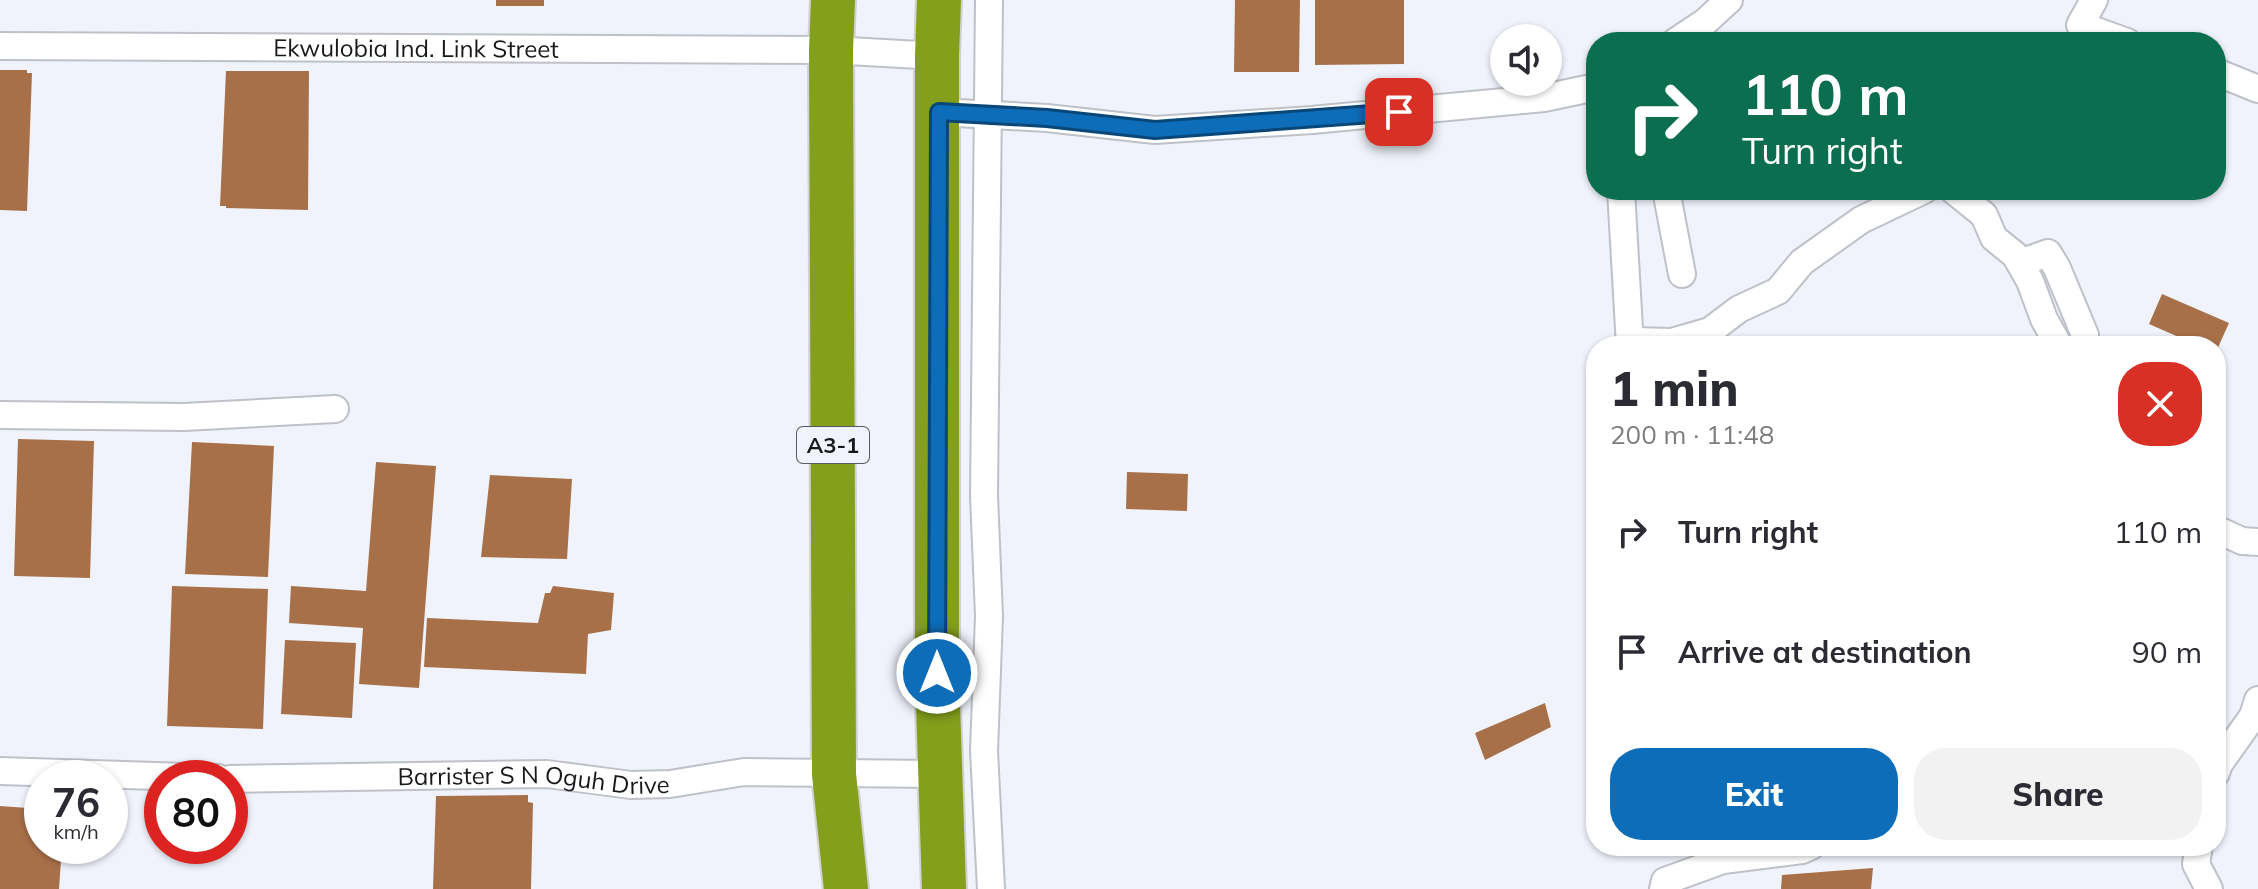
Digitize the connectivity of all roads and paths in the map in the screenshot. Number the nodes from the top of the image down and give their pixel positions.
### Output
1 (833, 0) edge
2 (939, 0) edge
3 (989, 0) edge
4 (1729, 0) edge
5 (2094, 0) edge
6 (1690, 32) edge
7 (2099, 32) edge
8 (0, 46) edge
9 (831, 50) junction
10 (937, 56) junction
11 (2226, 76) edge
12 (2258, 89) edge
13 (1586, 94) edge
14 (939, 112) junction
15 (989, 115) junction
16 (1622, 200) edge
17 (1668, 200) edge
18 (1903, 200) edge
19 (1965, 200) edge
20 (2020, 263) junction
21 (1682, 274) dead end
22 (2085, 335) dead end
23 (1630, 336) edge
24 (1693, 336) edge
25 (2053, 336) edge
26 (335, 409) dead end
27 (0, 415) edge
28 (2226, 534) edge
29 (2258, 542) edge
30 (2258, 700) edge
31 (2226, 754) edge
32 (0, 771) edge
33 (834, 774) junction
34 (938, 774) junction
35 (144, 776) edge
36 (248, 779) edge
37 (1755, 856) edge
38 (2197, 856) edge
39 (846, 889) edge
40 (944, 889) edge
41 (991, 889) edge
42 (1663, 889) edge
43 (2209, 889) edge

1 - 9 highway, A3-1
2 - 10 highway
3 - 15 street
4 - 6 street
5 - 7 street
8 - 9 street, Ekwulobia Ind. Link Street
9 - 10 street, Ekwulobia Ind. Link Street
9 - 33 highway, A3-1
10 - 14 highway
11 - 12 street
13 - 15 street
14 - 15 street
14 - 34 highway
15 - 41 street
16 - 23 street
17 - 21 street
18 - 24 street
19 - 20 street
20 - 22 street
20 - 25 street
26 - 27 street
28 - 29 street
30 - 31 street
32 - 35 street
33 - 34 street, Barrister S N Oguh Drive
33 - 36 street, Barrister S N Oguh Drive
33 - 39 highway, A3-1
34 - 40 highway
37 - 42 street
38 - 43 street

